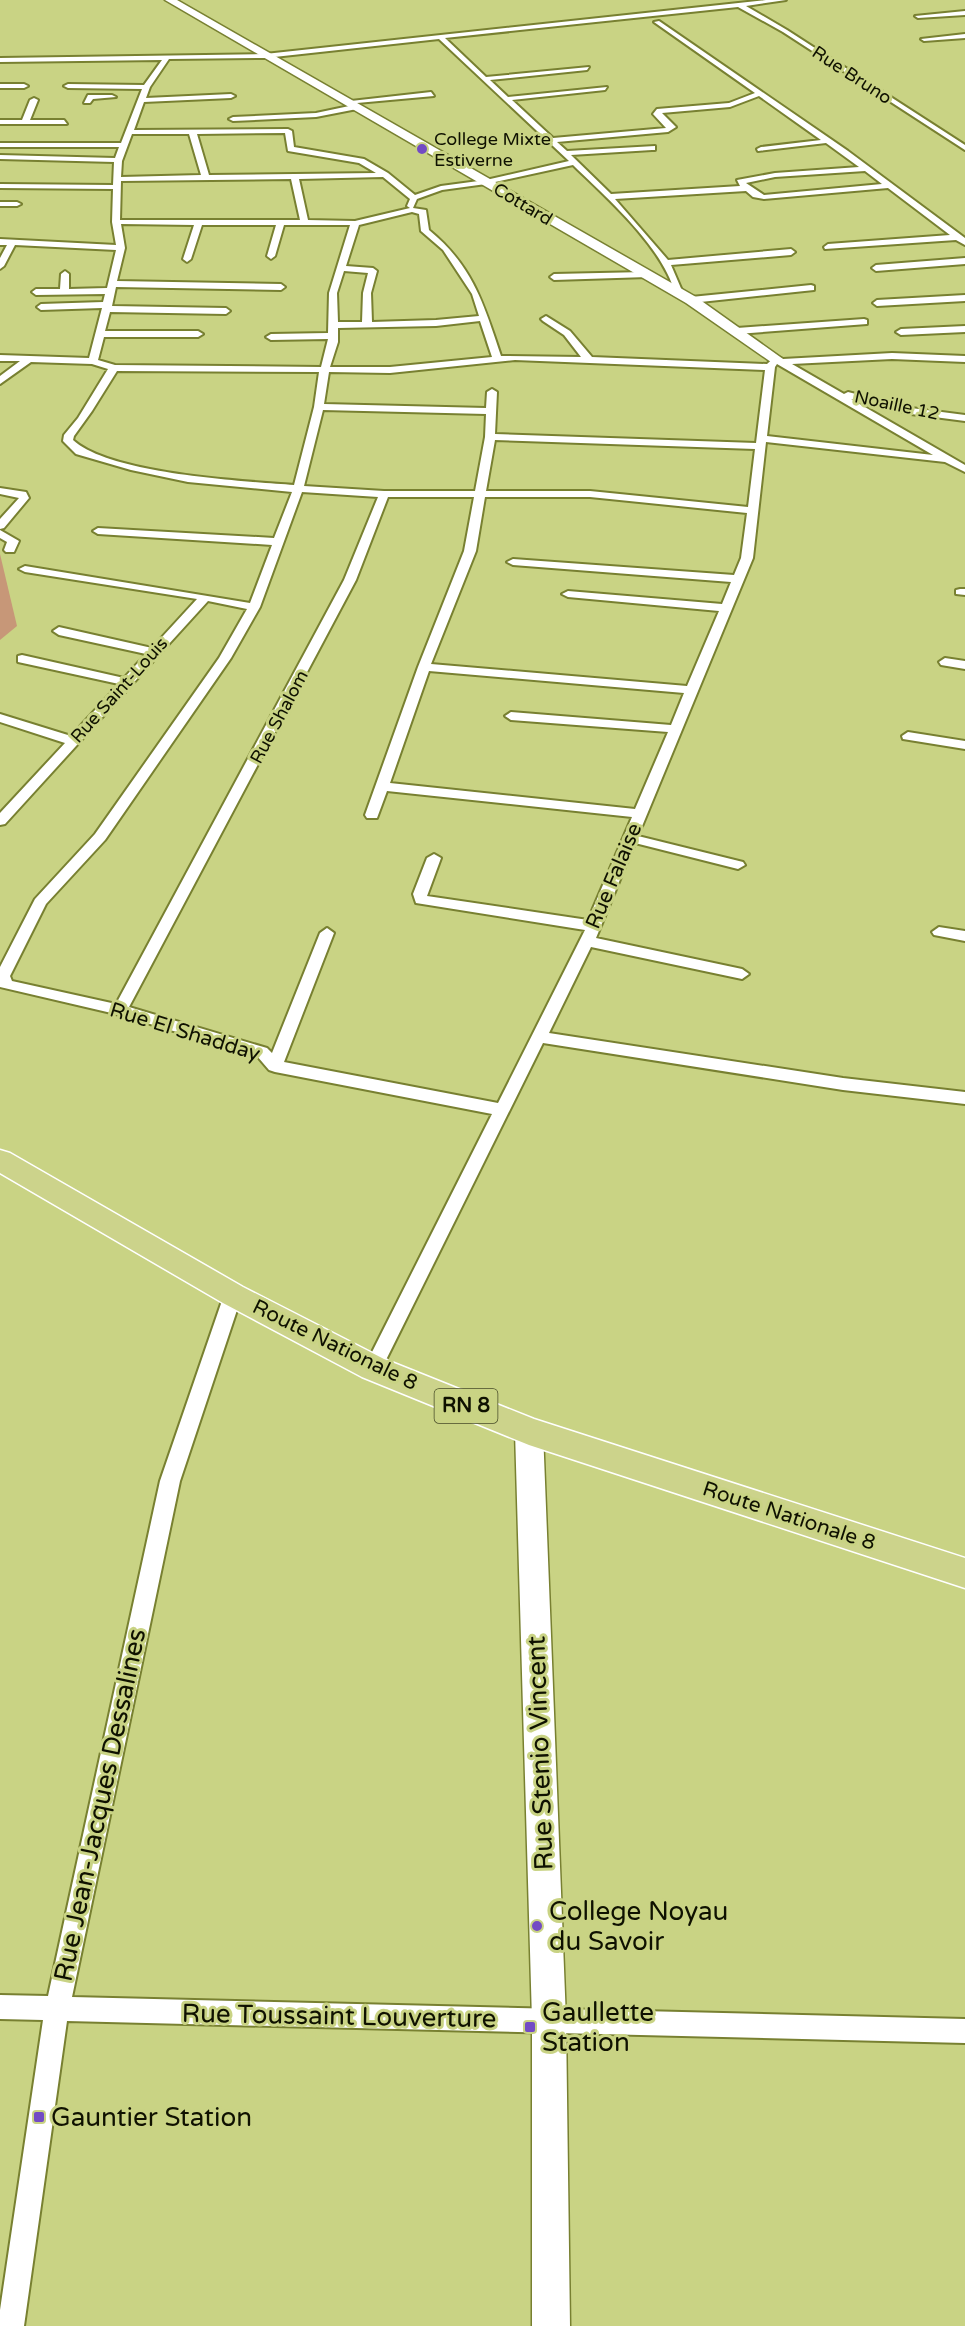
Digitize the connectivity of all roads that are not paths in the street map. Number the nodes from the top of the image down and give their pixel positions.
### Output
1 (783, 0) edge
2 (173, 1) edge
3 (738, 4) junction
4 (965, 13) edge
5 (918, 16) dead end
6 (657, 22) dead end
7 (965, 36) edge
8 (440, 37) junction
9 (924, 39) dead end
10 (265, 56) junction
11 (167, 57) junction
12 (0, 60) edge
13 (587, 68) dead end
14 (484, 79) junction
15 (0, 86) edge
16 (24, 86) dead end
17 (68, 86) dead end
18 (146, 87) junction
19 (605, 88) dead end
20 (431, 94) dead end
21 (759, 94) junction
22 (231, 96) dead end
23 (122, 97) dead end
24 (139, 98) junction
25 (506, 99) junction
26 (34, 100) dead end
27 (87, 101) dead end
28 (350, 104) junction
29 (226, 119) dead end
30 (132, 121) junction
31 (144, 121) dead end
32 (0, 122) edge
33 (25, 122) junction
34 (64, 122) dead end
35 (192, 131) junction
36 (128, 132) junction
37 (552, 140) junction
38 (827, 141) junction
39 (0, 145) edge
40 (124, 145) junction
41 (652, 148) dead end
42 (965, 148) edge
43 (761, 149) dead end
44 (566, 153) junction
45 (0, 157) edge
46 (118, 159) junction
47 (576, 162) junction
48 (866, 169) junction
49 (534, 172) junction
50 (587, 174) junction
51 (385, 175) junction
52 (295, 177) junction
53 (206, 179) junction
54 (486, 182) junction
55 (117, 183) junction
56 (0, 186) edge
57 (889, 186) junction
58 (748, 188) junction
59 (608, 197) junction
60 (414, 198) junction
61 (0, 204) edge
62 (17, 204) dead end
63 (412, 210) junction
64 (116, 222) junction
65 (199, 222) junction
66 (281, 222) junction
67 (304, 222) junction
68 (355, 223) junction
69 (965, 226) edge
70 (946, 228) junction
71 (962, 239) edge
72 (0, 242) edge
73 (12, 243) junction
74 (828, 247) dead end
75 (121, 248) junction
76 (791, 252) dead end
77 (271, 256) dead end
78 (187, 259) dead end
79 (965, 261) edge
80 (667, 263) junction
81 (0, 266) edge
82 (340, 268) junction
83 (876, 268) dead end
84 (65, 274) dead end
85 (645, 275) junction
86 (554, 277) dead end
87 (281, 287) dead end
88 (112, 288) junction
89 (811, 288) dead end
90 (36, 292) dead end
91 (64, 292) junction
92 (679, 293) junction
93 (965, 298) edge
94 (691, 300) junction
95 (876, 303) dead end
96 (40, 307) dead end
97 (108, 307) junction
98 (226, 311) dead end
99 (485, 318) junction
100 (546, 319) dead end
101 (864, 322) dead end
102 (368, 324) junction
103 (333, 325) junction
104 (965, 329) edge
105 (737, 331) junction
106 (901, 332) dead end
107 (100, 334) junction
108 (198, 334) dead end
109 (333, 336) junction
110 (272, 337) dead end
111 (0, 358) edge
112 (30, 358) junction
113 (965, 358) edge
114 (496, 359) junction
115 (589, 360) junction
116 (93, 361) junction
117 (776, 363) junction
118 (114, 368) junction
119 (324, 371) junction
120 (0, 381) edge
121 (829, 389) junction
122 (492, 392) dead end
123 (319, 407) junction
124 (491, 411) junction
125 (965, 418) edge
126 (490, 437) junction
127 (761, 442) junction
128 (950, 460) junction
129 (965, 469) edge
130 (298, 489) junction
131 (0, 491) edge
132 (480, 493) junction
133 (384, 494) junction
134 (754, 512) junction
135 (0, 526) edge
136 (98, 531) dead end
137 (0, 533) edge
138 (278, 542) junction
139 (10, 550) dead end
140 (513, 562) dead end
141 (25, 569) dead end
142 (738, 579) junction
143 (568, 594) dead end
144 (205, 597) junction
145 (254, 607) junction
146 (726, 608) junction
147 (59, 631) dead end
148 (154, 652) junction
149 (22, 659) dead end
150 (945, 662) dead end
151 (965, 665) edge
152 (424, 667) junction
153 (127, 682) junction
154 (692, 690) junction
155 (511, 716) dead end
156 (0, 718) edge
157 (676, 729) junction
158 (908, 736) dead end
159 (73, 741) junction
160 (965, 745) edge
161 (382, 786) junction
162 (640, 814) junction
163 (372, 815) dead end
164 (0, 821) edge
165 (630, 838) junction
166 (434, 858) dead end
167 (738, 865) dead end
168 (593, 926) junction
169 (939, 932) dead end
170 (327, 933) dead end
171 (965, 936) edge
172 (587, 941) junction
173 (742, 974) dead end
174 (120, 1010) junction
175 (538, 1037) junction
176 (275, 1066) junction
177 (965, 1098) edge
178 (503, 1110) junction
179 (0, 1160) edge
180 (233, 1295) junction
181 (373, 1368) junction
182 (529, 1431) junction
183 (965, 1573) edge
184 (0, 2007) edge
185 (57, 2009) junction
186 (549, 2020) junction
187 (965, 2031) edge
188 (11, 2326) edge
189 (550, 2326) edge

1 - 3 street
2 - 10 street, Cottard
3 - 8 street
3 - 42 street, Rue Bruno
4 - 5 street
6 - 21 street
7 - 9 street
8 - 10 street
8 - 14 street
10 - 11 street
10 - 28 street, Cottard
11 - 12 street
11 - 18 street
13 - 14 street
14 - 25 street
15 - 16 street
17 - 18 street
18 - 24 street
19 - 25 street
20 - 28 street
21 - 37 street
21 - 38 street
22 - 24 street
23 - 27 street
24 - 30 street
25 - 37 street
26 - 33 street
28 - 29 street
28 - 54 street, Cottard
30 - 31 street
30 - 36 street
32 - 33 street
33 - 34 street
35 - 36 street
35 - 51 street
35 - 53 street
36 - 40 street
37 - 44 street
38 - 43 street
38 - 48 street
39 - 40 street
40 - 46 street
41 - 44 street
44 - 47 street
45 - 46 street
46 - 55 street
47 - 49 street
47 - 50 street
48 - 57 street
48 - 58 street
49 - 50 street
49 - 54 street
50 - 59 street
51 - 52 street
51 - 60 street
52 - 53 street
52 - 67 street
53 - 55 street
54 - 60 street
54 - 85 street, Cottard
55 - 56 street
55 - 64 street
57 - 58 street
57 - 70 street
58 - 59 street
59 - 80 street
60 - 63 street
61 - 62 street
63 - 68 street
63 - 99 street
64 - 65 street
64 - 75 street
65 - 66 street
65 - 78 street
66 - 67 street
66 - 77 street
67 - 68 street
68 - 82 street
69 - 70 street
70 - 71 street
71 - 74 street
72 - 73 street
73 - 75 street
73 - 81 street
75 - 88 street
76 - 80 street
79 - 83 street
80 - 92 street
82 - 102 street
82 - 103 street
84 - 91 street
85 - 86 street
85 - 92 street, Cottard
87 - 88 street
88 - 91 street
88 - 97 street
89 - 94 street
90 - 91 street
92 - 94 street, Cottard
93 - 95 street
94 - 105 street, Cottard
96 - 97 street
97 - 98 street
97 - 107 street
99 - 102 street
99 - 114 street
100 - 115 street
101 - 105 street
102 - 103 street
103 - 109 street
104 - 106 street
105 - 117 street, Cottard
107 - 108 street
107 - 116 street
109 - 110 street
109 - 119 street
111 - 112 street
112 - 116 street
112 - 120 street
113 - 117 street
114 - 115 street
114 - 119 street
115 - 117 street
116 - 118 street
117 - 121 street
117 - 127 street, Rue Falaise
118 - 119 street
118 - 130 street
119 - 123 street
121 - 125 street, Noaille 12
121 - 128 street
122 - 124 street
123 - 124 street
123 - 130 street
124 - 126 street
126 - 127 street
126 - 132 street
127 - 128 street
127 - 134 street, Rue Falaise
128 - 129 street
130 - 133 street
130 - 138 street
131 - 135 street
132 - 133 street
132 - 134 street
132 - 152 street
133 - 174 street, Rue Shalom
134 - 142 street, Rue Falaise
136 - 138 street
137 - 139 street
138 - 145 street
140 - 142 street
141 - 144 street
142 - 146 street, Rue Falaise
143 - 146 street
144 - 145 street
144 - 148 street, Rue Saint-Louis
145 - 174 street, Rue El Shadday
146 - 154 street, Rue Falaise
147 - 148 street
148 - 153 street, Rue Saint-Louis
149 - 153 street
150 - 151 street
152 - 154 street
152 - 161 street
153 - 159 street, Rue Saint-Louis
154 - 157 street, Rue Falaise
155 - 157 street
156 - 159 street
157 - 162 street, Rue Falaise
158 - 160 street
159 - 164 street, Rue Saint-Louis
161 - 162 street
161 - 163 street
162 - 165 street, Rue Falaise
165 - 167 street
165 - 168 street, Rue Falaise
166 - 168 street
168 - 172 street, Rue Falaise
169 - 171 street
170 - 176 street
172 - 173 street
172 - 175 street, Rue Falaise
174 - 176 street, Rue El Shadday
175 - 177 street
175 - 178 street, Rue Falaise
176 - 178 street, Rue El Shadday
178 - 181 street, Rue Falaise
179 - 180 main road, Route Nationale 8 / RN 8
180 - 181 main road, Route Nationale 8 / RN 8
180 - 185 street, Rue Jean-Jacques Dessalines
181 - 182 main road, Route Nationale 8 / RN 8
182 - 183 main road, Route Nationale 8 / RN 8
182 - 186 street, Rue Stenio Vincent
184 - 185 street, Rue Toussaint Louverture
185 - 186 street, Rue Toussaint Louverture
185 - 188 street, Rue Jean-Jacques Dessalines
186 - 187 street, Rue Toussaint Louverture
186 - 189 street, Rue Stenio Vincent

